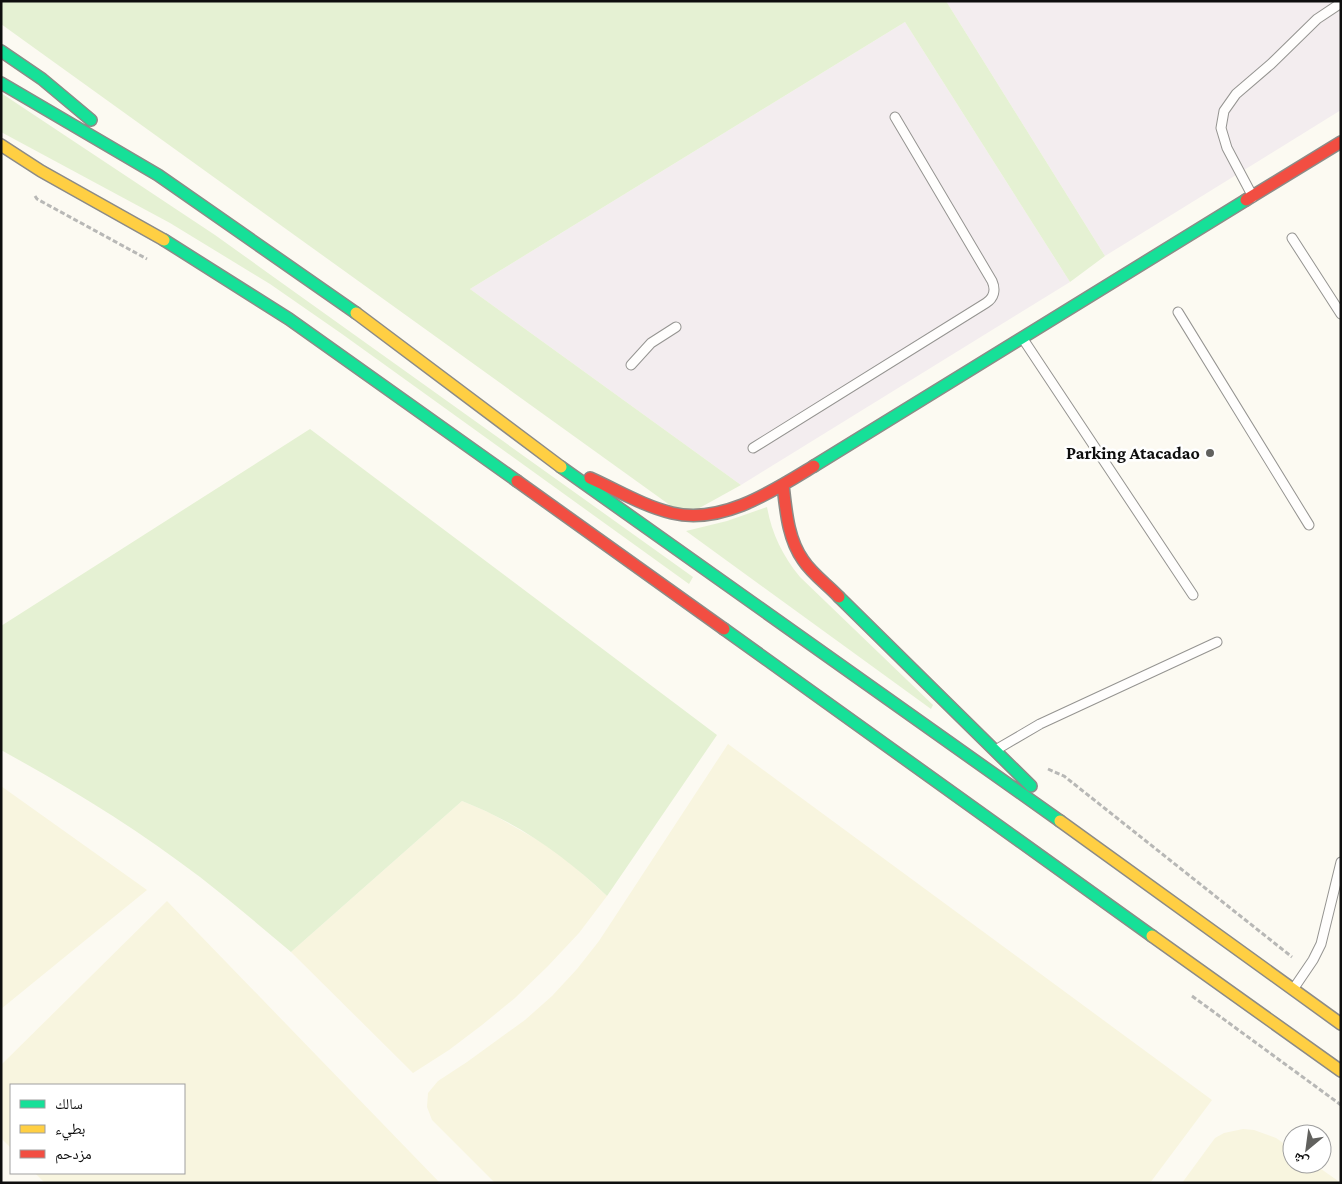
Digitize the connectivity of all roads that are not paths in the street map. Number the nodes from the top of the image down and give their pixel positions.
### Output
1 (1341, 4) edge
2 (1, 51) edge
3 (1, 83) edge
4 (895, 117) dead end
5 (1341, 142) edge
6 (1, 145) edge
7 (1, 156) edge
8 (41, 171) junction
9 (158, 175) junction
10 (1253, 197) junction
11 (1292, 238) dead end
12 (1178, 312) dead end
13 (1341, 314) edge
14 (676, 327) dead end
15 (1023, 338) junction
16 (631, 365) dead end
17 (753, 448) dead end
18 (555, 462) junction
19 (783, 486) junction
20 (1309, 525) dead end
21 (1193, 595) dead end
22 (1216, 642) dead end
23 (996, 750) junction
24 (1054, 818) junction
25 (1341, 862) edge
26 (1293, 990) junction
27 (1341, 1024) edge
28 (1341, 1071) edge

1 - 10 lane
2 - 9 main road
3 - 9 main road
4 - 17 lane
5 - 10 main road
6 - 8 main road
7 - 8 main road
8 - 28 main road
9 - 18 main road
10 - 15 main road
11 - 13 lane
12 - 20 lane
14 - 16 lane
15 - 19 main road
15 - 21 lane
18 - 19 main road
18 - 24 main road
19 - 23 main road
22 - 23 lane
23 - 24 main road
24 - 26 main road
25 - 26 lane
26 - 27 main road

